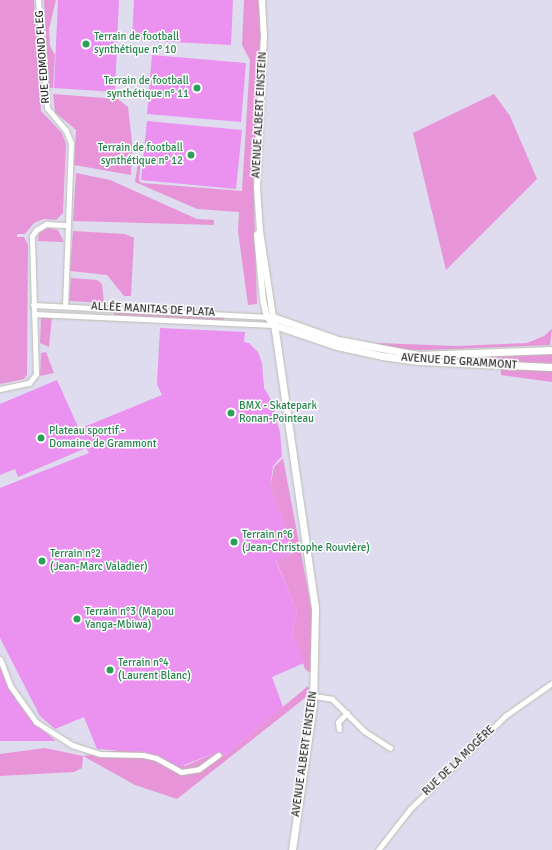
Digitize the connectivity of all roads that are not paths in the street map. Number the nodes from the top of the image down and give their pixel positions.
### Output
1 (38, 0) edge
2 (262, 0) edge
3 (68, 225) junction
4 (33, 305) junction
5 (65, 306) junction
6 (34, 314) junction
7 (270, 317) junction
8 (274, 326) junction
9 (290, 329) junction
10 (276, 340) junction
11 (552, 350) edge
12 (370, 351) junction
13 (552, 367) edge
14 (0, 389) edge
15 (0, 659) edge
16 (552, 684) edge
17 (314, 696) junction
18 (347, 713) junction
19 (339, 729) dead end
20 (390, 748) dead end
21 (218, 755) dead end
22 (292, 850) edge
23 (378, 850) edge

1 - 3 street, RUE EDMOND FLEG
2 - 7 street, AVENUE ALBERT EINSTEIN
3 - 4 street
3 - 5 street, RUE EDMOND FLEG
4 - 5 street, ALLÉE MANITAS DE PLATA
4 - 6 street
5 - 7 street, ALLÉE MANITAS DE PLATA
6 - 8 street, ALLÉE MANITAS DE PLATA
6 - 14 street
7 - 8 main road, AVENUE ALBERT EINSTEIN
7 - 12 main road, AVENUE DE GRAMMONT
8 - 9 main road, AVENUE DE GRAMMONT
8 - 10 main road, AVENUE ALBERT EINSTEIN
9 - 10 main road
9 - 12 main road, AVENUE DE GRAMMONT
10 - 17 main road, AVENUE ALBERT EINSTEIN
11 - 12 main road, AVENUE DE GRAMMONT
12 - 13 main road, AVENUE DE GRAMMONT
15 - 21 street
16 - 23 street, RUE DE LA MOGÈRE
17 - 18 street
17 - 22 main road, AVENUE ALBERT EINSTEIN
18 - 19 street
18 - 20 street

